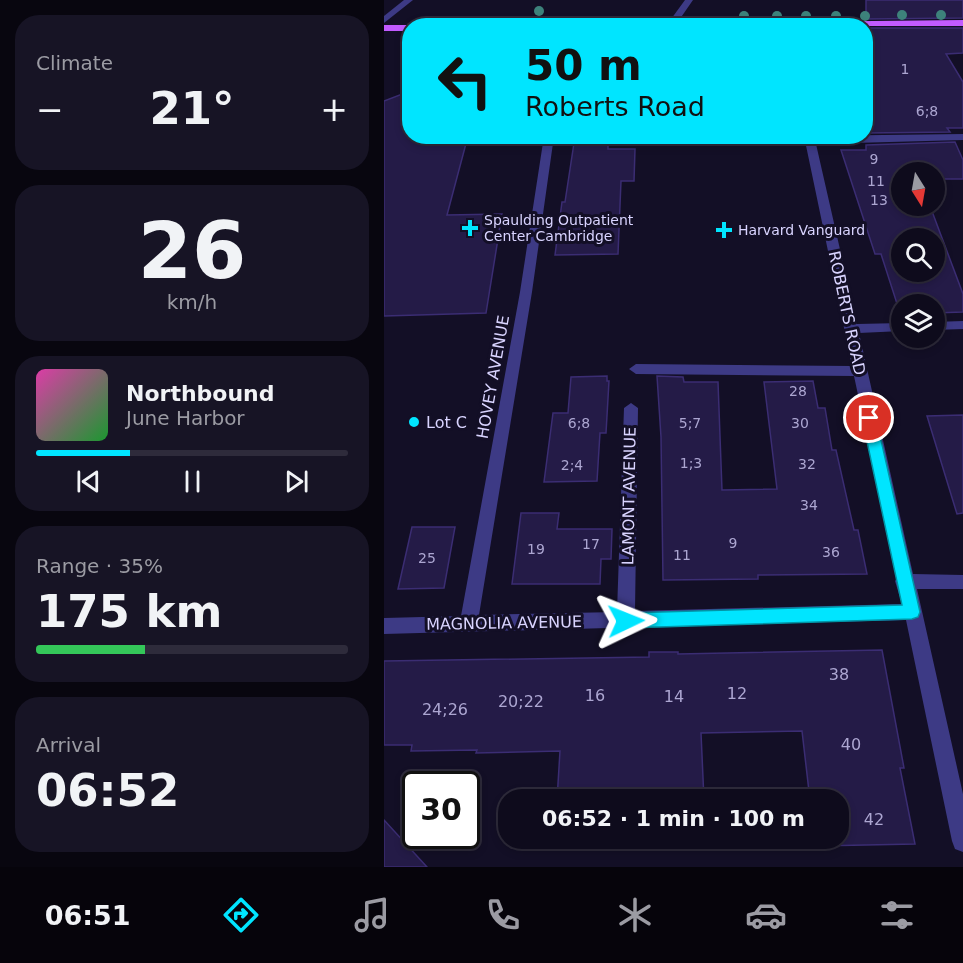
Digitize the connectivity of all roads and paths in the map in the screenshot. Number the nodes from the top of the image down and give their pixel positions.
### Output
1 (410, 0) edge
2 (689, 0) edge
3 (676, 18) edge
4 (384, 20) edge
5 (963, 23) edge
6 (873, 24) edge
7 (384, 28) edge
8 (402, 28) edge
9 (963, 137) edge
10 (873, 138) edge
11 (548, 144) edge
12 (810, 144) edge
13 (963, 325) edge
14 (945, 326) edge
15 (891, 327) edge
16 (850, 329) junction
17 (636, 369) dead end
18 (859, 371) junction
19 (631, 408) dead end
20 (904, 581) junction
21 (963, 582) edge
22 (912, 612) junction
23 (626, 621) junction
24 (469, 624) junction
25 (384, 626) edge
26 (963, 841) edge

1 - 4 street
2 - 3 street
5 - 6 main road
7 - 8 main road
9 - 10 street
11 - 24 street, HOVEY AVENUE
12 - 16 street, ROBERTS ROAD
13 - 14 street
15 - 16 street
16 - 18 street, ROBERTS ROAD
17 - 18 street
18 - 20 street, ROBERTS ROAD
19 - 23 street, LAMONT AVENUE
20 - 21 street
20 - 22 street, ROBERTS ROAD
22 - 23 street, MAGNOLIA AVENUE
22 - 26 street, ROBERTS ROAD
23 - 24 street, MAGNOLIA AVENUE
24 - 25 street, MAGNOLIA AVENUE

